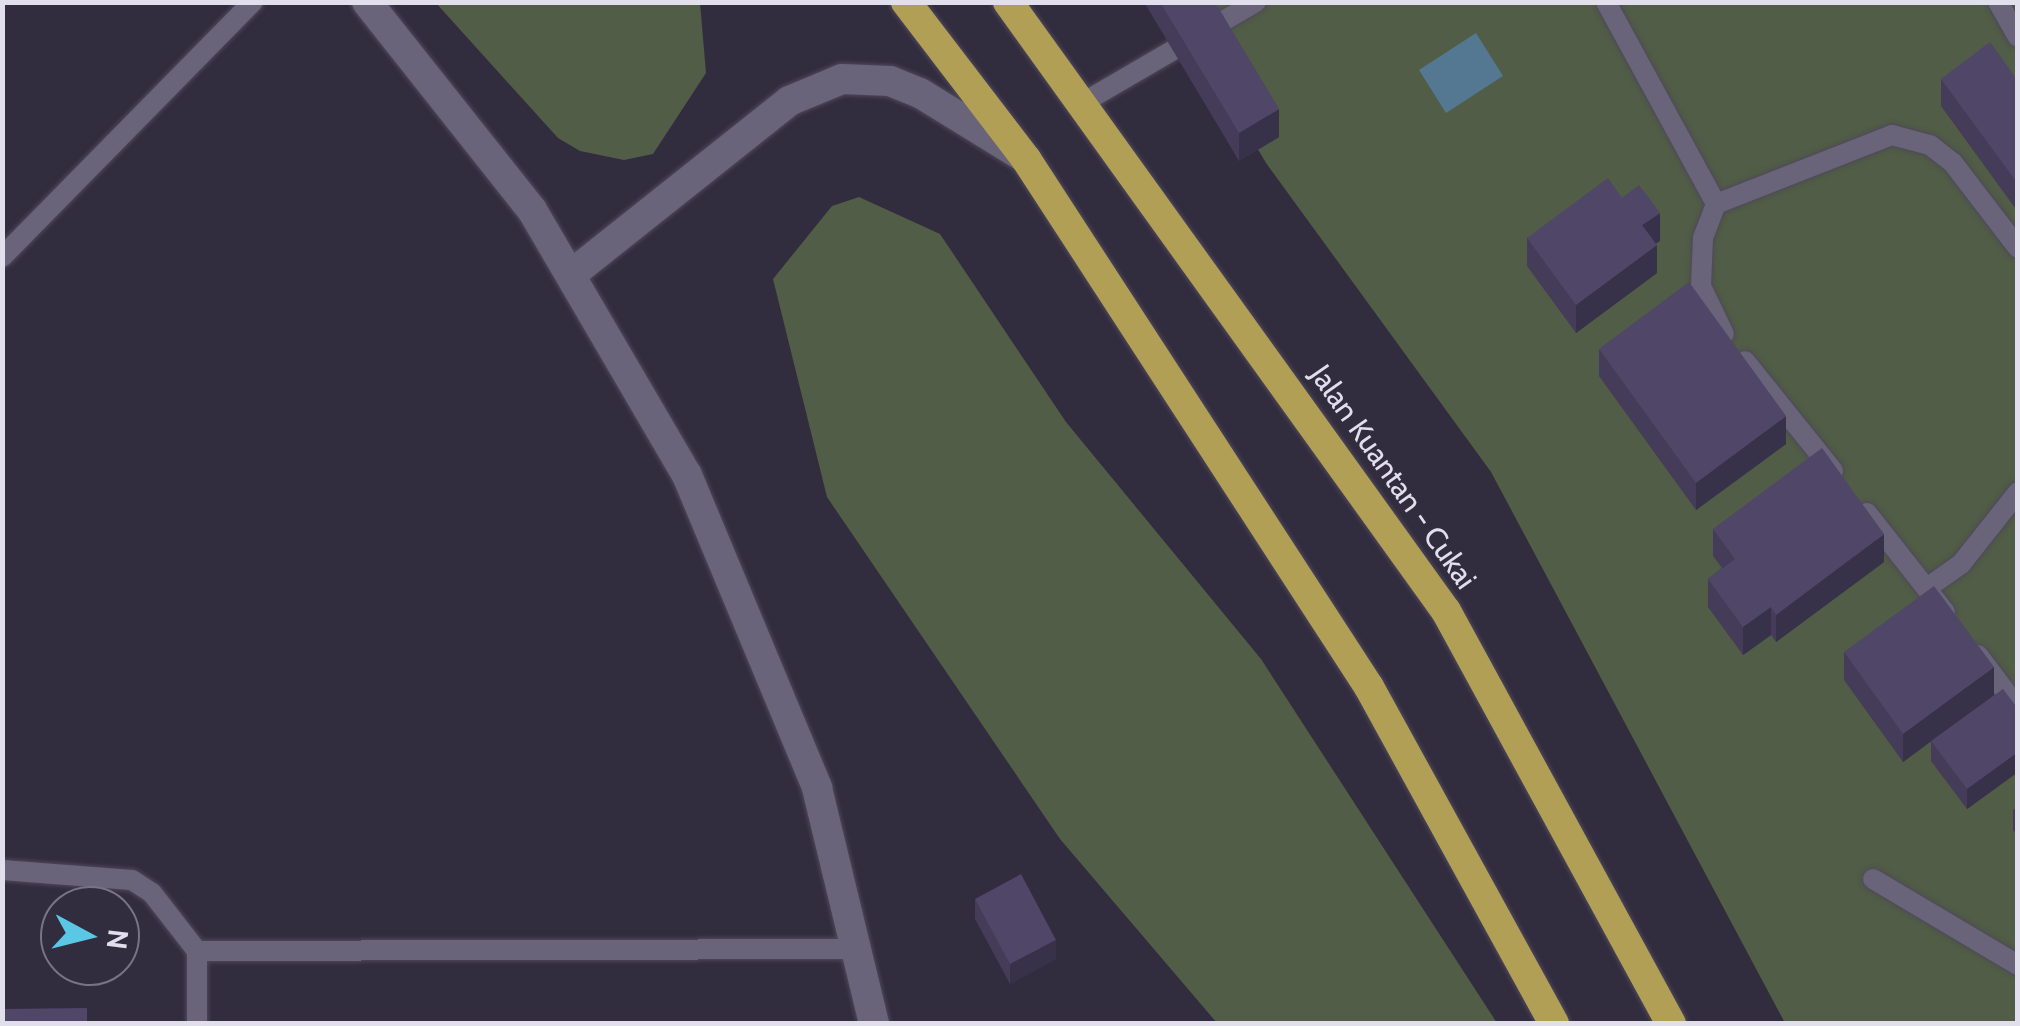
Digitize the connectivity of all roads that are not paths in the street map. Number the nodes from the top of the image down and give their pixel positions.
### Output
1 (254, 2) edge
2 (367, 2) edge
3 (906, 2) edge
4 (1008, 2) edge
5 (1256, 2) edge
6 (1606, 2) edge
7 (1998, 2) edge
8 (2018, 37) edge
9 (1084, 102) junction
10 (1026, 159) junction
11 (1716, 204) junction
12 (2018, 248) edge
13 (2, 257) edge
14 (573, 273) junction
15 (2018, 492) edge
16 (1927, 588) junction
17 (2018, 708) edge
18 (2, 870) edge
19 (1872, 878) dead end
20 (858, 949) junction
21 (196, 951) junction
22 (2018, 966) edge
23 (196, 1024) edge
24 (874, 1024) edge
25 (1554, 1024) edge
26 (1670, 1024) edge

1 - 13 lane
2 - 14 street
3 - 10 highway
4 - 9 highway, Jalan Kuantan - Cukai
5 - 9 lane
6 - 11 lane
7 - 8 lane
9 - 26 highway, Jalan Kuantan - Cukai
10 - 14 street
10 - 25 highway
11 - 12 lane
11 - 16 lane
14 - 20 street
15 - 16 lane
16 - 17 lane
18 - 21 lane
19 - 22 lane
20 - 21 lane
20 - 24 street
21 - 23 lane

